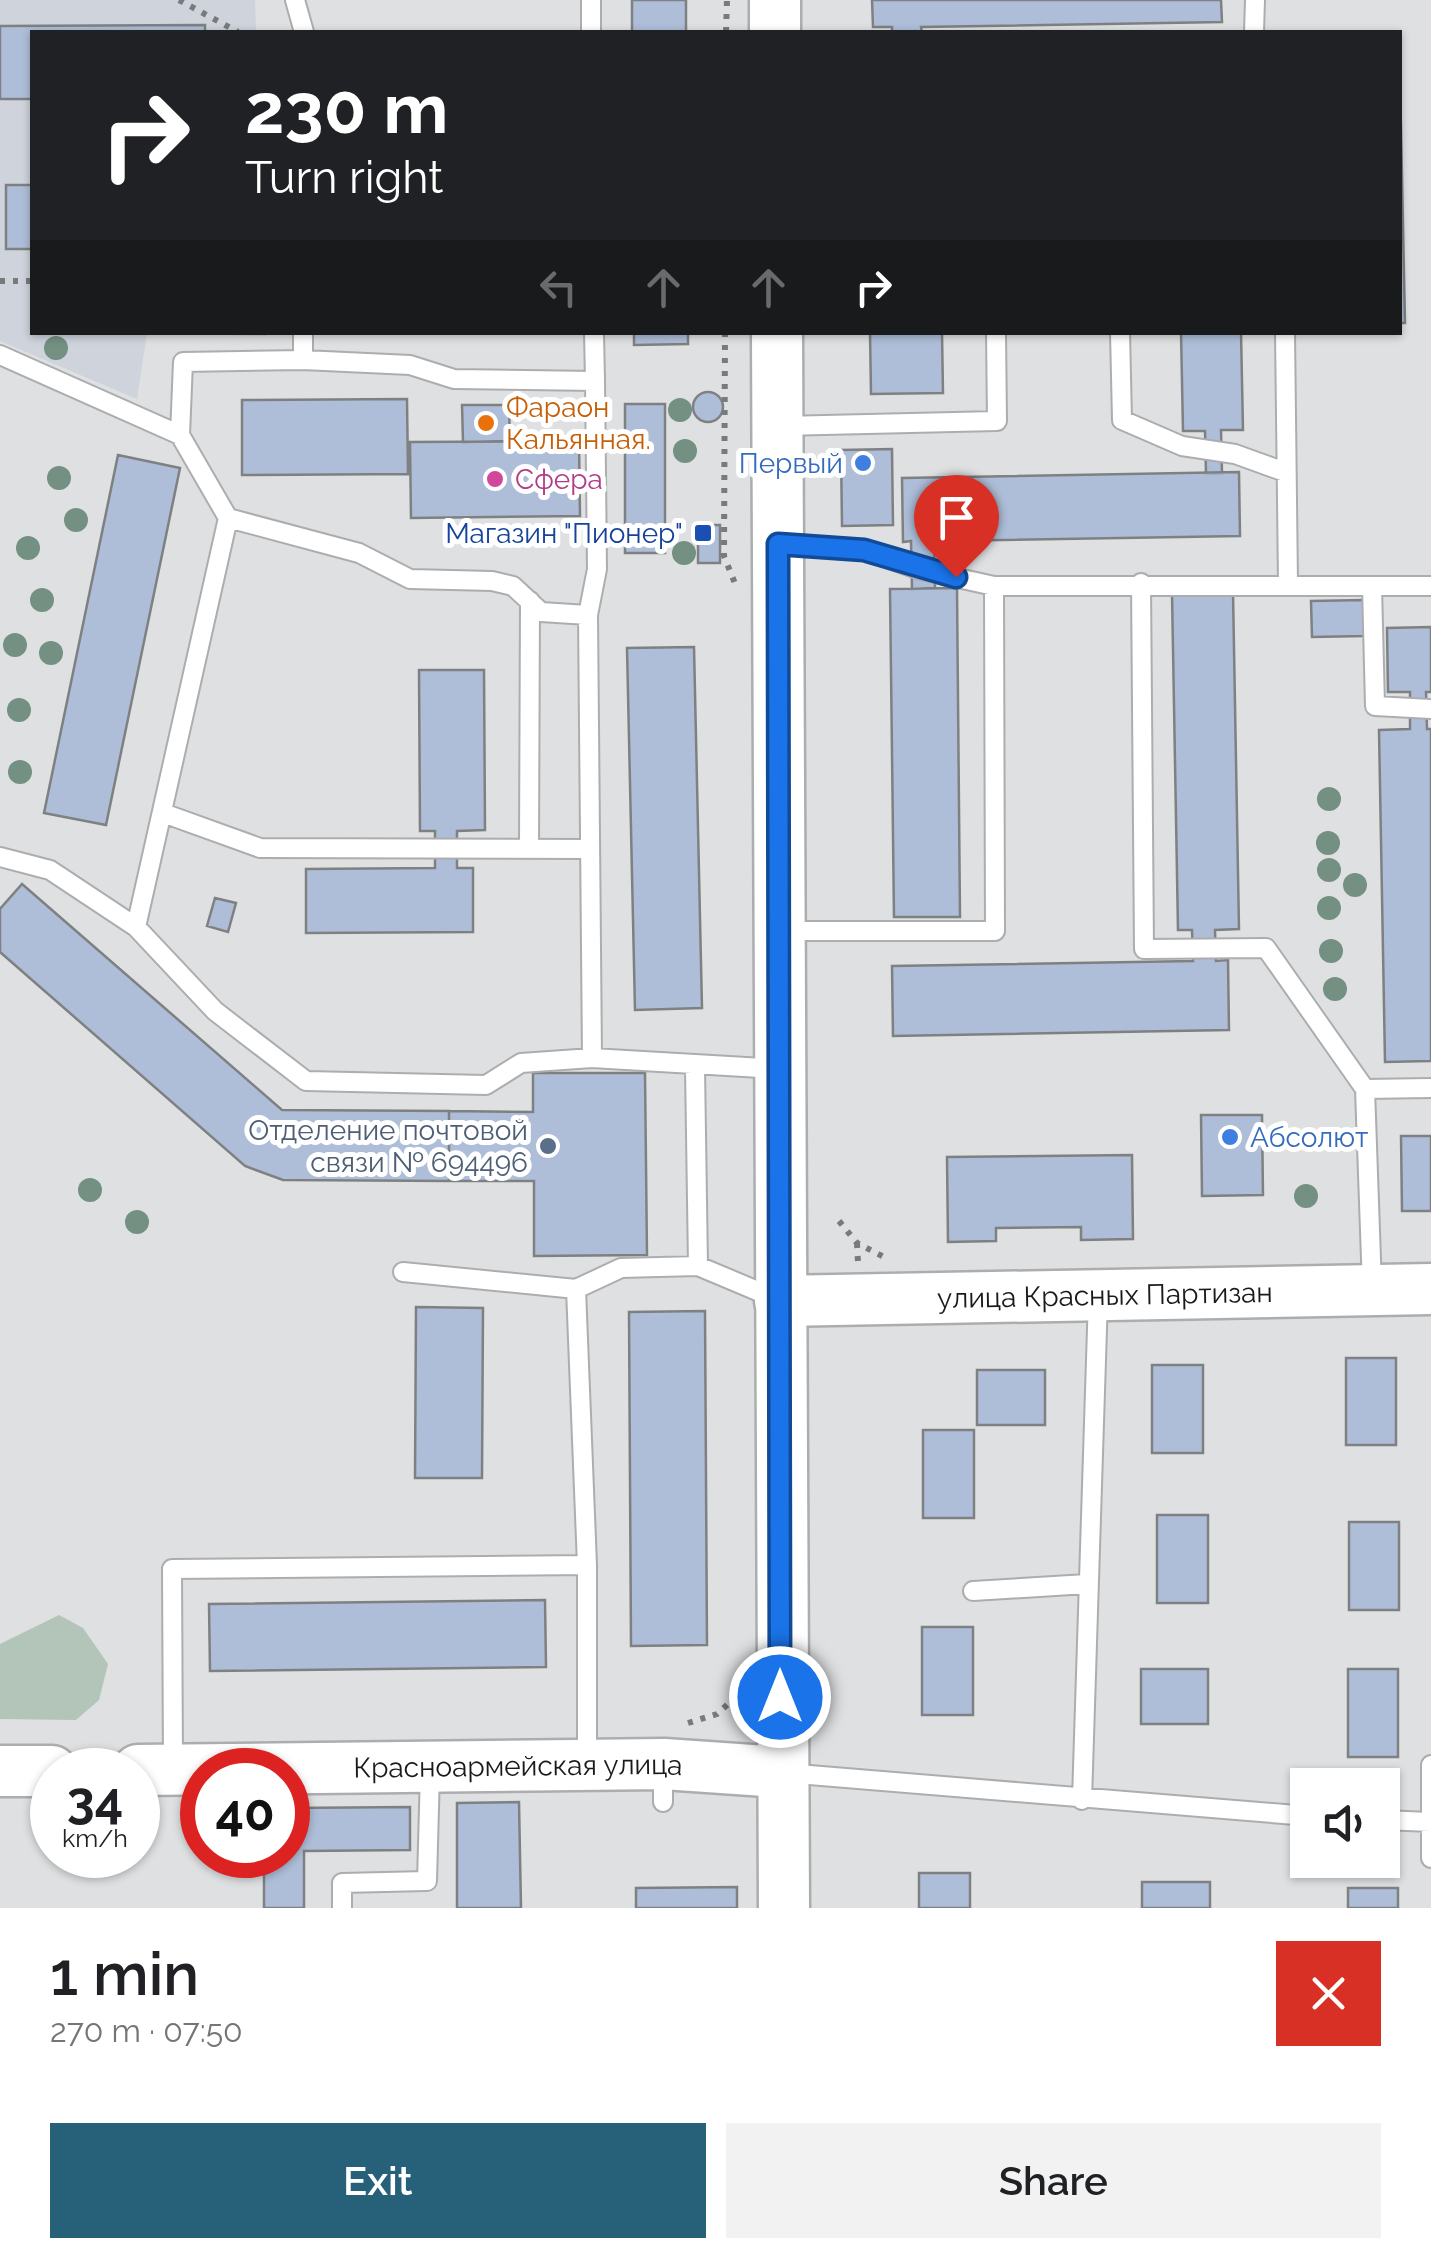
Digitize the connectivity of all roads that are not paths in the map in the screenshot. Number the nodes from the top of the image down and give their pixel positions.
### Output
1 (295, 0) edge
2 (591, 0) edge
3 (775, 0) edge
4 (1255, 0) edge
5 (303, 30) edge
6 (591, 30) edge
7 (775, 30) edge
8 (1254, 30) edge
9 (303, 335) edge
10 (594, 335) edge
11 (777, 335) edge
12 (996, 335) edge
13 (1120, 335) edge
14 (1285, 335) edge
15 (0, 356) edge
16 (303, 360) junction
17 (594, 382) junction
18 (777, 426) junction
19 (180, 435) junction
20 (1285, 472) junction
21 (228, 518) junction
22 (778, 544) junction
23 (1140, 583) junction
24 (1288, 583) junction
25 (994, 586) junction
26 (1372, 586) junction
27 (1431, 586) edge
28 (530, 601) junction
29 (588, 615) junction
30 (1431, 709) edge
31 (163, 813) junction
32 (529, 849) junction
33 (590, 849) junction
34 (0, 858) edge
35 (136, 928) junction
36 (779, 931) junction
37 (592, 1058) junction
38 (696, 1068) junction
39 (779, 1070) junction
40 (1431, 1088) edge
41 (1365, 1089) junction
42 (698, 1266) junction
43 (402, 1272) dead end
44 (576, 1289) junction
45 (1372, 1289) junction
46 (1431, 1289) edge
47 (1098, 1296) junction
48 (780, 1301) junction
49 (586, 1565) junction
50 (1087, 1584) junction
51 (973, 1591) dead end
52 (157, 1748) edge
53 (586, 1764) junction
54 (1431, 1765) edge
55 (430, 1766) junction
56 (30, 1770) edge
57 (160, 1770) edge
58 (0, 1771) edge
59 (780, 1772) junction
60 (1082, 1800) junction
61 (1290, 1815) edge
62 (1400, 1821) edge
63 (1430, 1822) edge
64 (1431, 1858) edge
65 (342, 1908) edge
66 (784, 1908) edge

1 - 5 lane
2 - 6 lane
3 - 7 street
4 - 8 lane
9 - 16 lane
10 - 17 lane
11 - 18 street
12 - 18 lane
13 - 20 lane
14 - 20 lane
15 - 19 lane
16 - 17 lane
16 - 19 lane
17 - 29 lane
18 - 22 street
19 - 21 lane
20 - 24 lane
21 - 28 lane
21 - 31 lane
22 - 25 lane
22 - 36 street
23 - 24 lane
23 - 25 lane
23 - 41 lane
24 - 26 lane
25 - 36 lane
26 - 27 lane
26 - 30 lane
28 - 29 lane
28 - 32 lane
29 - 33 lane
31 - 32 lane
31 - 35 lane
32 - 33 lane
33 - 37 lane
34 - 35 lane
35 - 37 lane
36 - 39 street
37 - 38 lane
38 - 39 lane
38 - 42 lane
39 - 48 street
40 - 41 lane
41 - 45 lane
42 - 44 lane
42 - 48 lane
43 - 44 lane
44 - 49 lane
45 - 46 street, улица Красных Партизан
45 - 47 street, улица Красных Партизан
47 - 48 street, улица Красных Партизан
47 - 50 lane
48 - 59 street
49 - 52 lane
49 - 53 lane
50 - 51 lane
50 - 60 lane
53 - 55 street, Красноармейская улица
53 - 59 street, Красноармейская улица
54 - 63 lane
55 - 57 street, Красноармейская улица
55 - 65 lane
56 - 58 street
59 - 60 lane
59 - 66 street
60 - 61 lane
62 - 63 lane
63 - 64 lane

